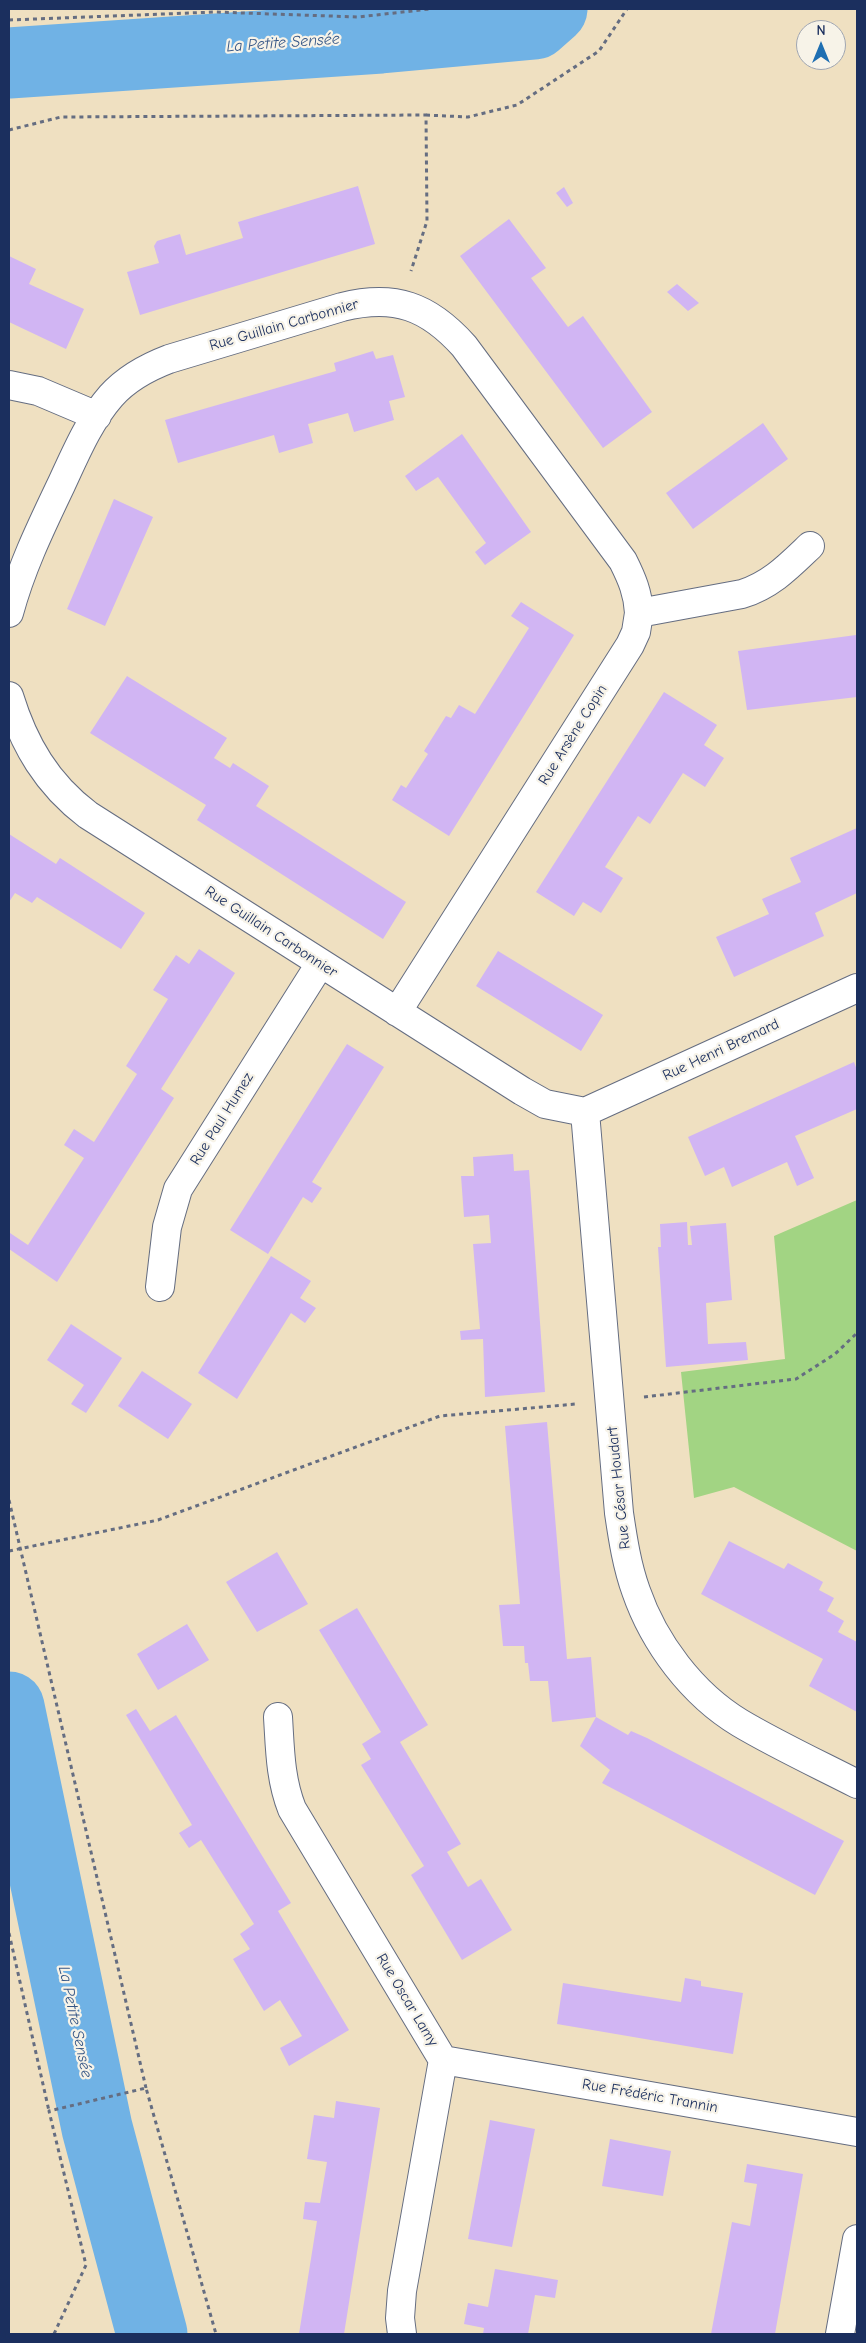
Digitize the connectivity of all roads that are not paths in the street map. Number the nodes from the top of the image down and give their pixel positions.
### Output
1 (9, 385) edge
2 (97, 416) junction
3 (810, 546) dead end
4 (9, 613) edge
5 (639, 613) junction
6 (9, 696) edge
7 (320, 964) junction
8 (857, 988) edge
9 (397, 1012) junction
10 (585, 1112) junction
11 (160, 1287) dead end
12 (278, 1717) dead end
13 (857, 1784) edge
14 (443, 2060) junction
15 (857, 2132) edge
16 (857, 2239) edge
17 (402, 2334) edge
18 (840, 2334) edge

1 - 2 street
2 - 4 street, Rue Guillain Carbonnier
2 - 5 street, Rue Guillain Carbonnier
3 - 5 street
5 - 9 street, Rue Arsène Copin
6 - 7 street, Rue Guillain Carbonnier
7 - 9 street, Rue Guillain Carbonnier
7 - 11 street, Rue Paul Humez
8 - 10 street, Rue Henri Bremard
9 - 10 street, Rue Guillain Carbonnier
10 - 13 street, Rue César Houdart
12 - 14 street, Rue Oscar Lamy
14 - 15 street, Rue Frédéric Trannin
14 - 17 street, Rue Oscar Lamy
16 - 18 street

